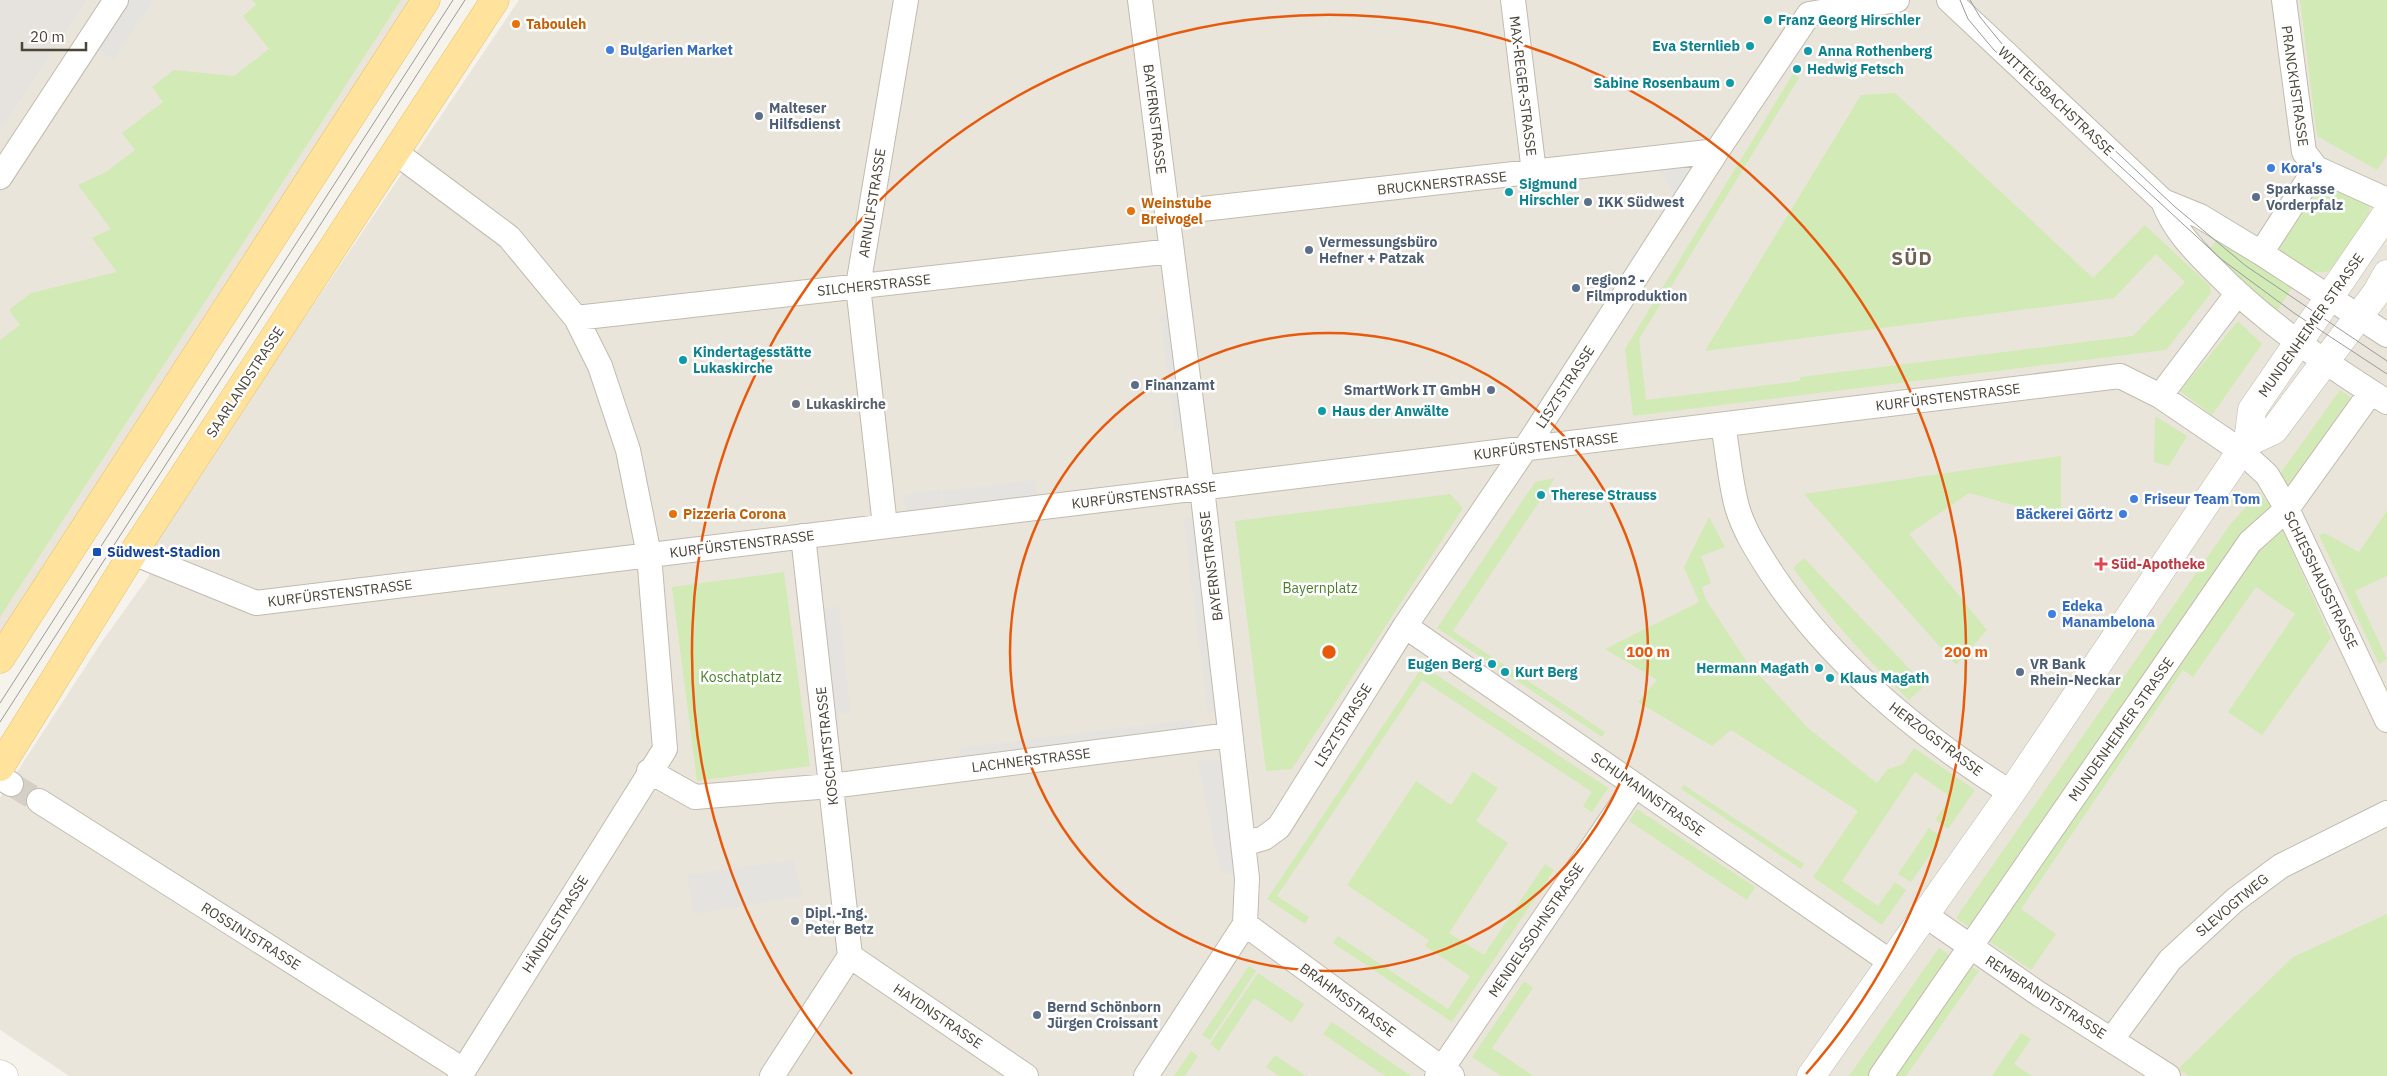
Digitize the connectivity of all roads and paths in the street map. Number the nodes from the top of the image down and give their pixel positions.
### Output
1 (116, 0) edge
2 (426, 0) edge
3 (495, 0) edge
4 (906, 0) edge
5 (1140, 0) edge
6 (1513, 0) edge
7 (1897, 0) edge
8 (1949, 0) edge
9 (2284, 0) edge
10 (1966, 10) edge
11 (1717, 151) junction
12 (396, 152) junction
13 (2316, 168) junction
14 (1534, 172) junction
15 (0, 177) edge
16 (2387, 200) edge
17 (2163, 201) junction
18 (1167, 213) junction
19 (2387, 213) edge
20 (1172, 251) junction
21 (2261, 253) junction
22 (2387, 274) edge
23 (858, 286) junction
24 (2237, 294) junction
25 (2329, 297) junction
26 (2359, 317) junction
27 (576, 318) junction
28 (2387, 336) edge
29 (2298, 342) junction
30 (2326, 362) junction
31 (2160, 396) junction
32 (2379, 397) edge
33 (1723, 425) junction
34 (2244, 447) junction
35 (1525, 449) junction
36 (1202, 488) junction
37 (2287, 509) junction
38 (885, 526) junction
39 (803, 536) junction
40 (133, 553) junction
41 (649, 555) junction
42 (1405, 626) junction
43 (0, 659) edge
44 (2387, 720) edge
45 (1230, 735) junction
46 (649, 771) junction
47 (4, 776) edge
48 (1635, 785) junction
49 (831, 786) junction
50 (2011, 792) junction
51 (39, 802) tunnel mouth
52 (2387, 813) edge
53 (1243, 844) junction
54 (1925, 915) junction
55 (1244, 924) junction
56 (1970, 948) junction
57 (850, 956) junction
58 (1892, 963) junction
59 (2112, 1040) junction
60 (462, 1073) edge
61 (0, 1074) edge
62 (1444, 1074) edge
63 (4, 1076) edge
64 (772, 1076) edge
65 (1026, 1076) edge
66 (1146, 1076) edge
67 (1812, 1076) edge
68 (1881, 1076) edge
69 (2168, 1076) edge

1 - 15 street
2 - 43 main road
3 - 12 main road, SAARLANDSTRASSE
4 - 23 street, ARNULFSTRASSE
5 - 18 street, BAYERNSTRASSE
6 - 14 street, MAX-REGER-STRASSE
7 - 11 street, LISZTSTRASSE
8 - 10 street, WITTELSBACHSTRASSE
9 - 13 street, PRANCKHSTRASSE
10 - 17 street, WITTELSBACHSTRASSE
11 - 14 street, BRUCKNERSTRASSE
11 - 35 street, LISZTSTRASSE
12 - 27 street
12 - 40 main road, SAARLANDSTRASSE
13 - 16 street
13 - 21 street
14 - 18 street, BRUCKNERSTRASSE
17 - 21 street, WITTELSBACHSTRASSE
17 - 24 street, WITTELSBACHSTRASSE
18 - 20 street, BAYERNSTRASSE
19 - 25 street, MUNDENHEIMER STRASSE
20 - 23 street, SILCHERSTRASSE
20 - 36 street, BAYERNSTRASSE
21 - 25 street, WITTELSBACHSTRASSE
22 - 26 street
23 - 27 street, SILCHERSTRASSE
23 - 38 street, ARNULFSTRASSE
24 - 29 street, WITTELSBACHSTRASSE
24 - 31 street
25 - 26 street, WITTELSBACHSTRASSE
25 - 29 street, MUNDENHEIMER STRASSE
26 - 28 street, WITTELSBACHSTRASSE
26 - 30 street
27 - 41 street
29 - 30 street, WITTELSBACHSTRASSE
29 - 34 street, MUNDENHEIMER STRASSE
30 - 32 street, WITTELSBACHSTRASSE
30 - 34 street
31 - 33 street, KURFÜRSTENSTRASSE
31 - 34 street, KURFÜRSTENSTRASSE
32 - 37 street, MUNDENHEIMER STRASSE
33 - 35 street, KURFÜRSTENSTRASSE
33 - 50 street, HERZOGSTRASSE
34 - 37 street, SCHIESSHAUSSTRASSE
34 - 50 street, MUNDENHEIMER STRASSE
35 - 36 street, KURFÜRSTENSTRASSE
35 - 42 street, LISZTSTRASSE
36 - 38 street, KURFÜRSTENSTRASSE
36 - 45 street, BAYERNSTRASSE
37 - 44 street, SCHIESSHAUSSTRASSE
37 - 56 street, MUNDENHEIMER STRASSE
38 - 39 street, KURFÜRSTENSTRASSE
39 - 41 street, KURFÜRSTENSTRASSE
39 - 49 street, KOSCHATSTRASSE
40 - 41 street, KURFÜRSTENSTRASSE
40 - 47 main road, SAARLANDSTRASSE
41 - 46 street
42 - 48 street, SCHUMANNSTRASSE
42 - 53 street, LISZTSTRASSE
45 - 49 street, LACHNERSTRASSE
45 - 53 street, BAYERNSTRASSE
46 - 49 street
46 - 60 street, HÄNDELSTRASSE
48 - 58 street, SCHUMANNSTRASSE
48 - 62 street, MENDELSSOHNSTRASSE
49 - 57 street, KOSCHATSTRASSE
50 - 54 street, MUNDENHEIMER STRASSE
51 - 60 street, ROSSINISTRASSE
52 - 59 street, SLEVOGTWEG
53 - 55 street, BAYERNSTRASSE
54 - 56 street, REMBRANDTSTRASSE
54 - 58 street, MUNDENHEIMER STRASSE
55 - 62 street, BRAHMSSTRASSE
55 - 66 street
56 - 59 street, REMBRANDTSTRASSE
56 - 68 street, MUNDENHEIMER STRASSE
57 - 64 street
57 - 65 street, HAYDNSTRASSE
58 - 67 street, MUNDENHEIMER STRASSE
59 - 69 street, REMBRANDTSTRASSE
61 - 63 street

